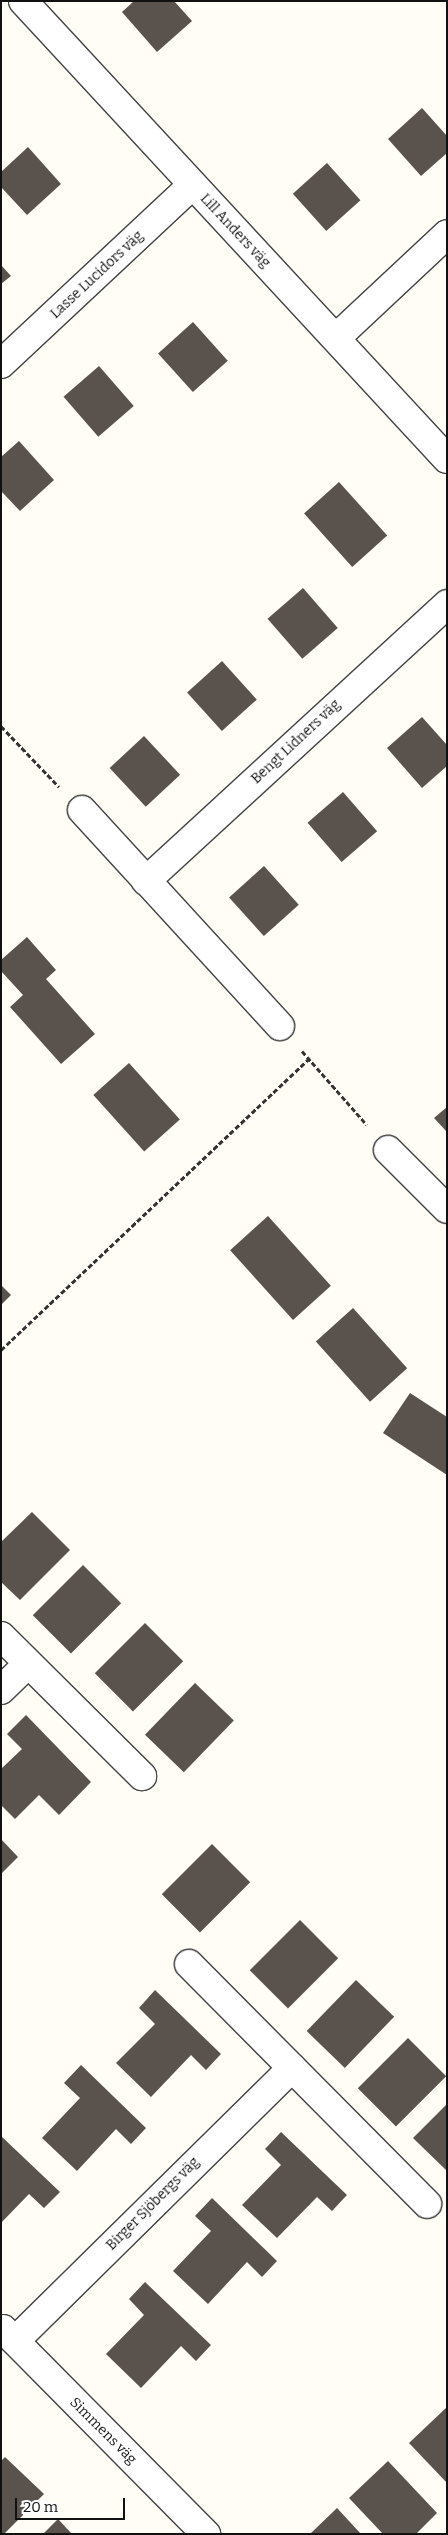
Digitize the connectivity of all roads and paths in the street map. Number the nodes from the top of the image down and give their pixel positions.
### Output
1 (23, 1) edge
2 (192, 185) junction
3 (447, 234) edge
4 (336, 338) junction
5 (1, 364) edge
6 (447, 459) edge
7 (447, 604) edge
8 (1, 726) edge
9 (82, 810) joint
10 (146, 881) junction
11 (280, 1026) joint
12 (309, 1059) junction
13 (388, 1150) joint
14 (447, 1209) edge
15 (1, 1350) edge
16 (1, 1636) edge
17 (28, 1664) junction
18 (1, 1690) edge
19 (142, 1776) dead end
20 (189, 1964) dead end
21 (292, 2068) junction
22 (427, 2204) dead end
23 (8, 2334) edge
24 (206, 2534) edge

1 - 2 street, Lill Anders väg
2 - 4 street, Lill Anders väg
2 - 5 street, Lasse Lucidors väg
3 - 4 street
4 - 6 street, Lill Anders väg
7 - 10 street, Bengt Lidners väg
8 - 9 path
9 - 10 street
10 - 11 street
11 - 12 path
12 - 13 path
12 - 15 path
13 - 14 street
16 - 17 street
17 - 18 street
17 - 19 street
20 - 21 street
21 - 22 street
21 - 23 street, Birger Sjöbergs väg
23 - 24 street, Simmens väg

